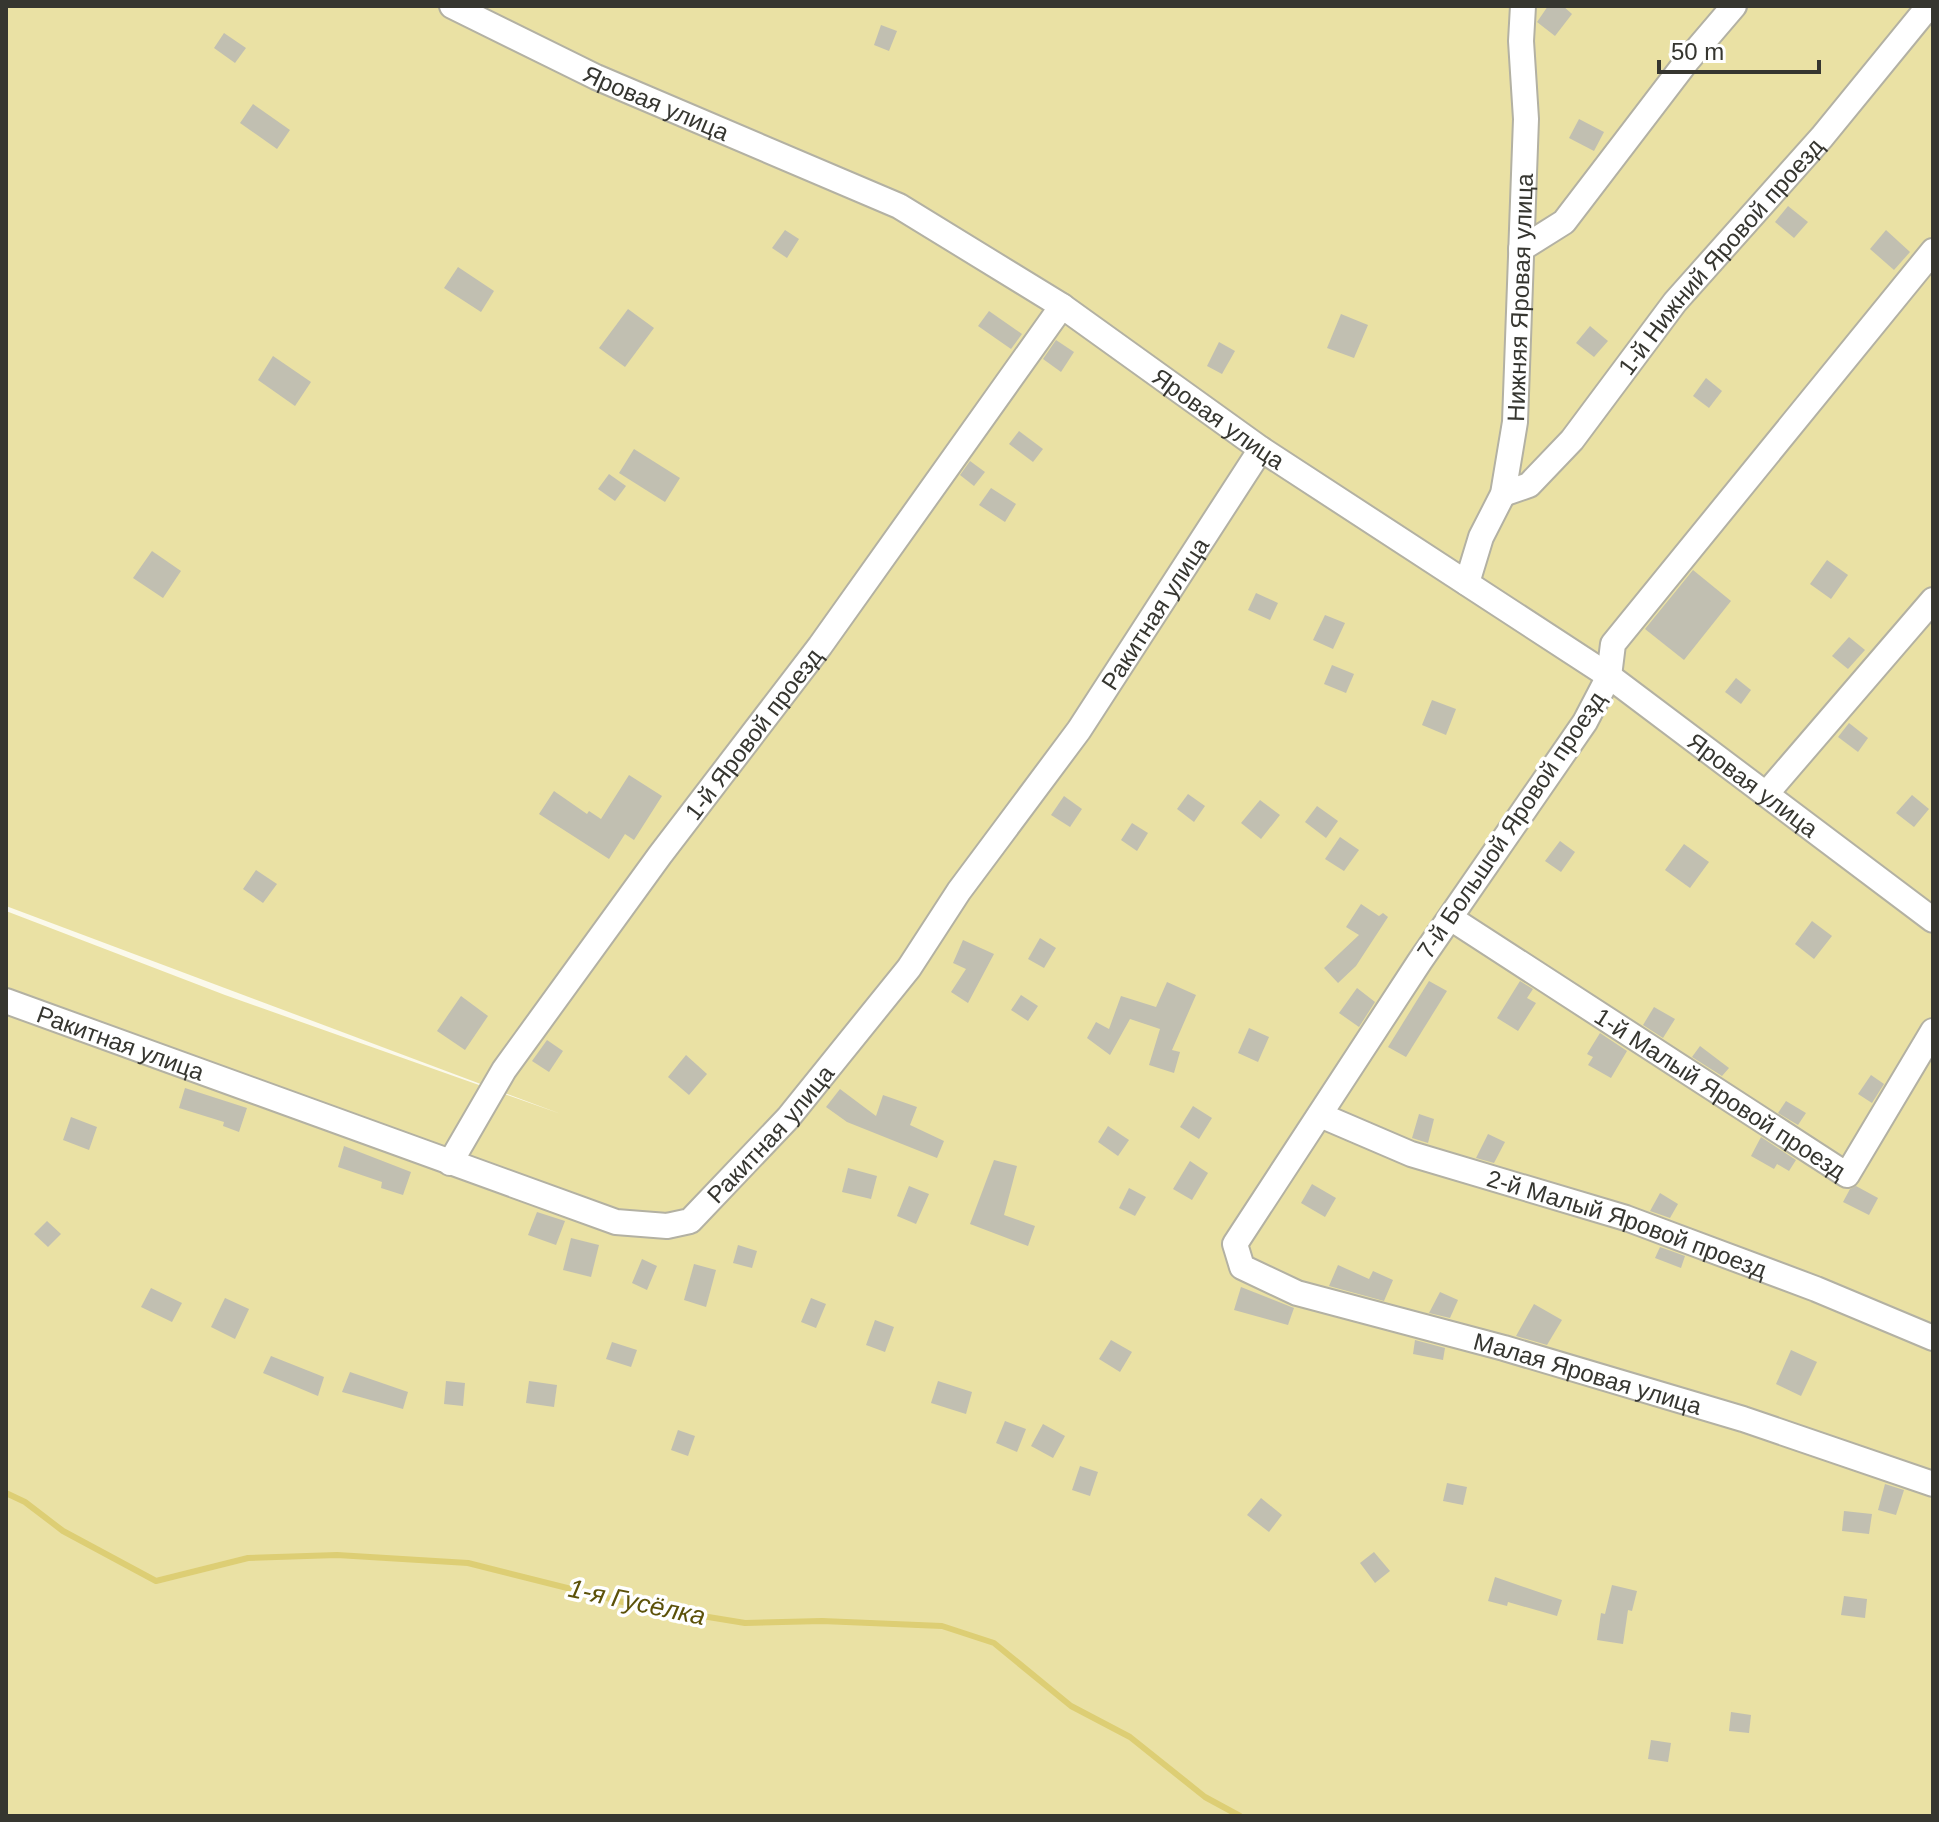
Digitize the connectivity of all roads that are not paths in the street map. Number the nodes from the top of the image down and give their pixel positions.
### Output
1 (452, 6) edge
2 (1523, 6) edge
3 (1734, 6) edge
4 (1929, 6) edge
5 (1521, 249) junction
6 (1933, 251) edge
7 (1062, 306) junction
8 (1261, 449) junction
9 (1503, 494) junction
10 (1467, 583) junction
11 (1933, 600) edge
12 (1609, 676) junction
13 (1766, 794) junction
14 (1452, 919) junction
15 (1933, 920) edge
16 (6, 1001) edge
17 (1933, 1031) edge
18 (1320, 1115) junction
19 (450, 1163) junction
20 (1242, 1267) joint
21 (1933, 1338) edge
22 (1933, 1484) edge

1 - 7 street, Яровая улица
2 - 5 street, Нижняя Яровая улица
3 - 5 street
4 - 9 street, 1-й Нижний Яровой проезд
5 - 9 street, Нижняя Яровая улица
6 - 12 street, 7-й Большой Яровой проезд
7 - 8 street, Яровая улица
7 - 19 street, 1-й Яровой проезд
8 - 10 street, Яровая улица
8 - 19 street, Ракитная улица
9 - 10 street, Нижняя Яровая улица
10 - 12 street, Яровая улица
11 - 13 street
12 - 13 street, Яровая улица
12 - 14 street, 7-й Большой Яровой проезд
13 - 15 street, Яровая улица
14 - 17 street, 1-й Малый Яровой проезд
14 - 18 street, 7-й Большой Яровой проезд
16 - 19 street, Ракитная улица
18 - 20 street, 7-й Большой Яровой проезд
18 - 21 street, 2-й Малый Яровой проезд
20 - 22 street, Малая Яровая улица

